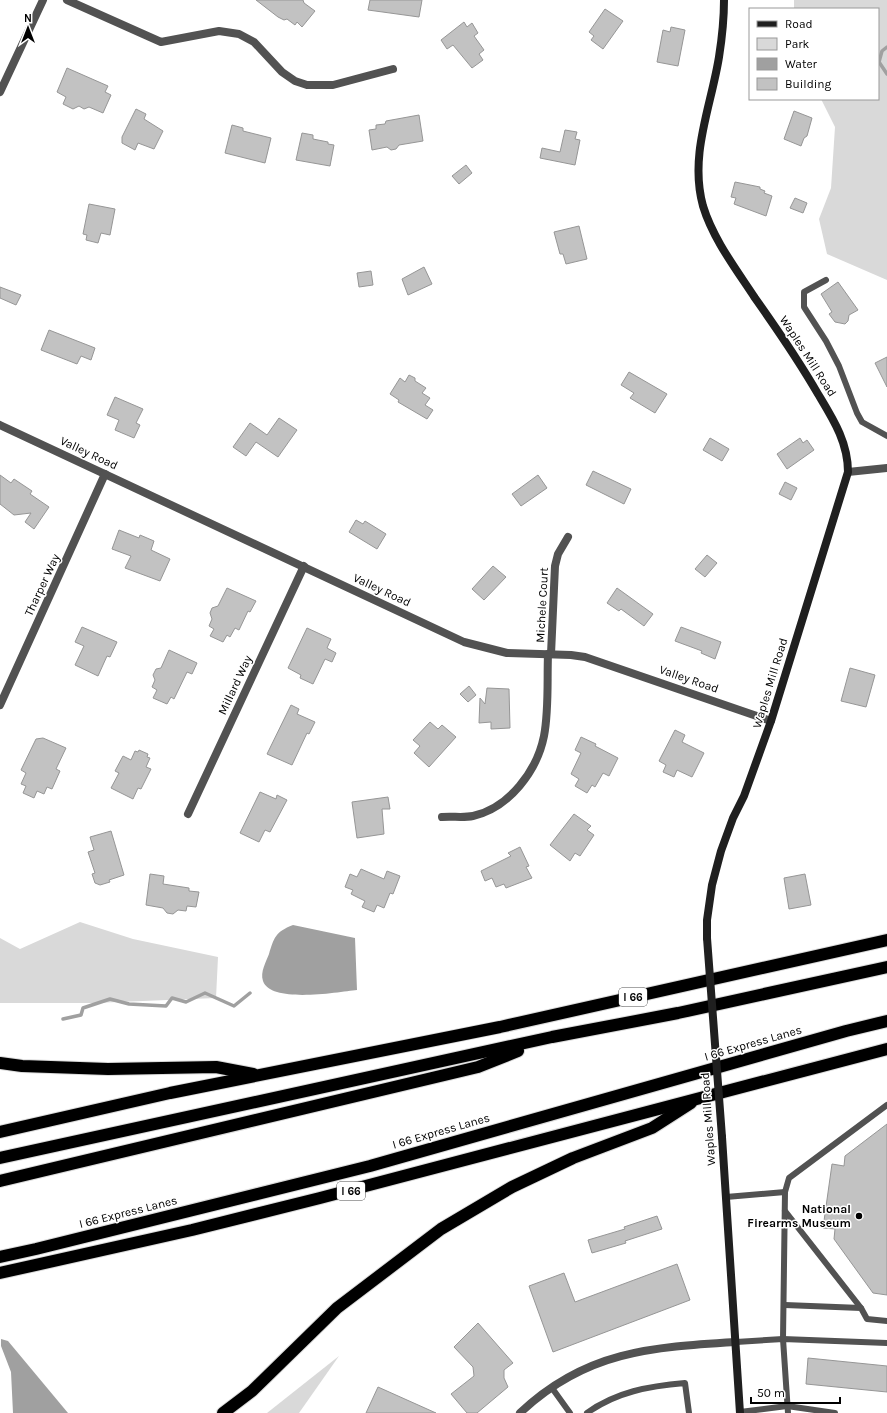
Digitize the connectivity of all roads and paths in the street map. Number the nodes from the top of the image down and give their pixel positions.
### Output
1 (43, 0) edge
2 (67, 0) edge
3 (724, 0) edge
4 (393, 69) dead end
5 (0, 92) edge
6 (826, 280) dead end
7 (0, 425) edge
8 (887, 436) edge
9 (887, 468) edge
10 (848, 472) junction
11 (105, 474) junction
12 (568, 537) dead end
13 (304, 566) junction
14 (549, 654) junction
15 (0, 705) edge
16 (771, 721) junction
17 (188, 814) dead end
18 (442, 817) dead end
19 (887, 940) edge
20 (887, 967) edge
21 (887, 1021) edge
22 (552, 1037) junction
23 (887, 1049) edge
24 (0, 1063) edge
25 (260, 1076) junction
26 (699, 1097) junction
27 (887, 1105) edge
28 (0, 1132) edge
29 (0, 1158) edge
30 (0, 1181) edge
31 (785, 1192) junction
32 (726, 1198) junction
33 (785, 1211) junction
34 (0, 1249) edge
35 (36, 1249) junction
36 (0, 1257) edge
37 (0, 1273) edge
38 (784, 1305) junction
39 (861, 1308) junction
40 (887, 1321) edge
41 (783, 1338) junction
42 (736, 1342) junction
43 (887, 1343) edge
44 (552, 1388) junction
45 (252, 1390) junction
46 (787, 1410) edge
47 (223, 1413) edge
48 (226, 1413) edge
49 (520, 1413) edge
50 (570, 1413) edge
51 (587, 1413) edge
52 (689, 1413) edge
53 (740, 1413) edge
54 (835, 1413) edge

1 - 5 street
2 - 4 street
3 - 10 main road, Waples Mill Road
6 - 8 lane
7 - 11 street, Valley Road
9 - 10 street
10 - 16 main road, Waples Mill Road
11 - 13 street, Valley Road
11 - 15 street, Tharper Way
12 - 14 street, Michele Court
13 - 14 street, Valley Road
13 - 17 street, Millard Way
14 - 16 street, Valley Road
14 - 18 street, Michele Court
16 - 32 main road, Waples Mill Road, bridge
19 - 25 highway, I 66
20 - 22 highway
21 - 35 highway, I 66 Express Lanes
22 - 29 highway
22 - 30 highway
23 - 26 highway, I 66
24 - 25 highway
25 - 28 highway, I 66
26 - 37 highway, I 66
26 - 45 highway
27 - 31 lane
31 - 32 lane
31 - 33 lane
32 - 42 main road, Waples Mill Road
33 - 38 lane
33 - 39 lane
34 - 35 highway
35 - 36 highway, I 66 Express Lanes
38 - 39 lane
38 - 41 lane
39 - 40 lane
41 - 42 lane
41 - 43 lane
41 - 46 lane
42 - 44 street
42 - 53 main road, Waples Mill Road
44 - 49 street
44 - 50 lane
45 - 47 highway
45 - 48 highway
46 - 53 lane
46 - 54 lane
51 - 52 lane

